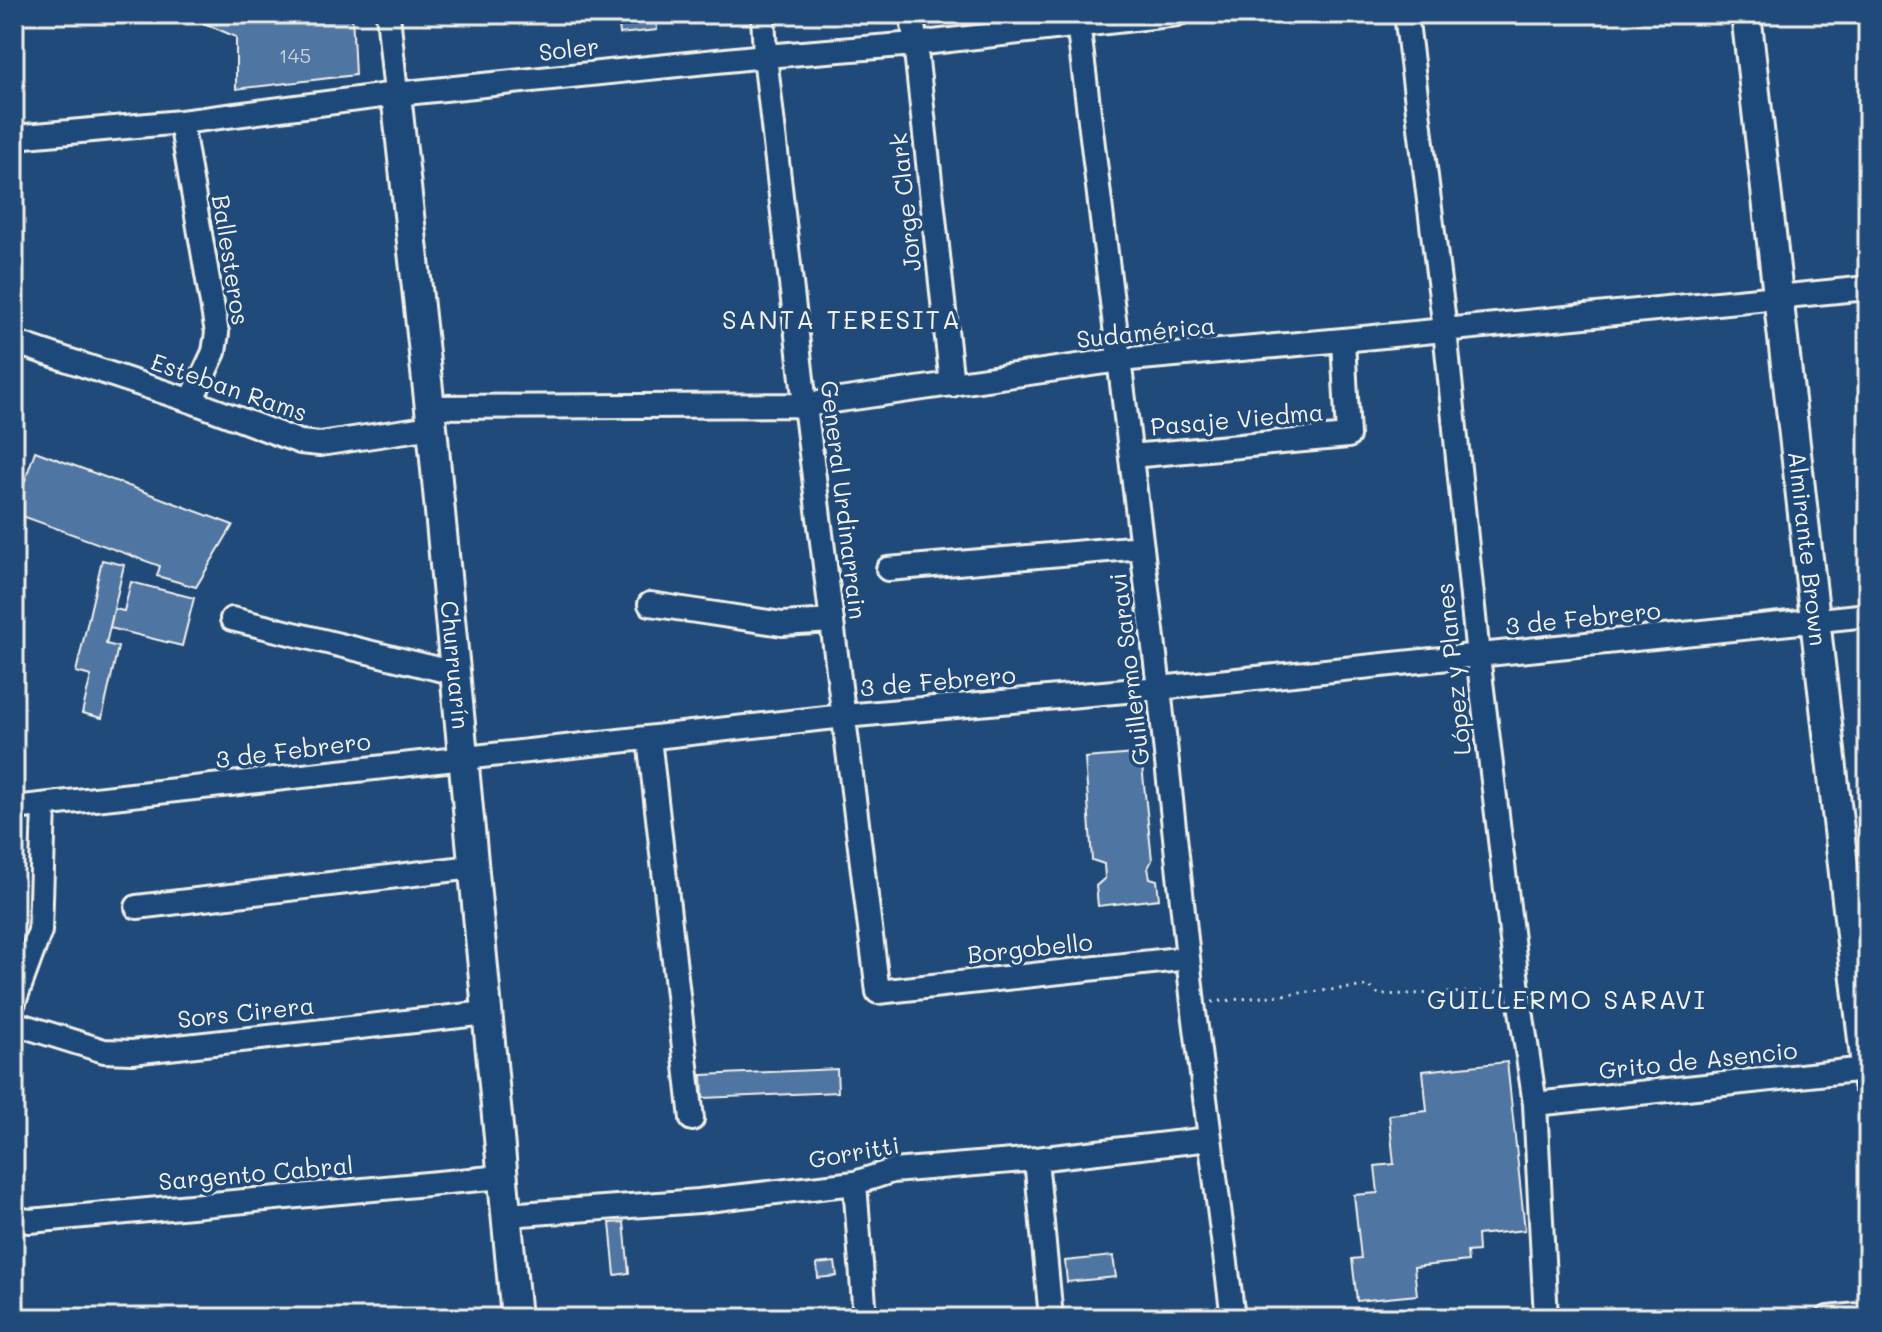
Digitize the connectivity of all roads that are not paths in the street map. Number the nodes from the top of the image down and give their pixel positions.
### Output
1 (388, 14) edge
2 (763, 14) edge
3 (912, 14) edge
4 (1178, 14) edge
5 (1406, 14) edge
6 (1746, 14) edge
7 (1078, 20) edge
8 (915, 44) junction
9 (765, 56) junction
10 (396, 94) junction
11 (181, 122) junction
12 (14, 137) edge
13 (1868, 288) edge
14 (1779, 297) junction
15 (1445, 330) junction
16 (1343, 340) junction
17 (14, 342) edge
18 (1119, 360) junction
19 (952, 385) junction
20 (191, 401) junction
21 (805, 405) junction
22 (431, 417) junction
23 (1131, 456) junction
24 (1142, 547) junction
25 (888, 569) dead end
26 (650, 604) dead end
27 (1868, 615) edge
28 (232, 619) dead end
29 (832, 621) junction
30 (1816, 621) junction
31 (1478, 656) junction
32 (455, 673) junction
33 (1159, 688) junction
34 (844, 716) junction
35 (649, 738) junction
36 (463, 758) junction
37 (44, 806) junction
38 (14, 808) edge
39 (473, 867) junction
40 (137, 907) dead end
41 (1188, 958) junction
42 (878, 992) joint
43 (14, 1002) edge
44 (487, 1013) junction
45 (14, 1023) edge
46 (1867, 1077) edge
47 (1535, 1104) junction
48 (692, 1119) dead end
49 (1210, 1139) junction
50 (1036, 1159) junction
51 (502, 1177) junction
52 (855, 1183) junction
53 (507, 1215) junction
54 (14, 1219) edge
55 (1868, 1314) edge
56 (516, 1318) edge
57 (865, 1318) edge
58 (1051, 1318) edge
59 (1233, 1318) edge
60 (1546, 1318) edge
61 (1828, 1318) edge

1 - 10 street, Churruarín
2 - 9 street, General Urdinarrain
3 - 8 street, Jorge Clark
4 - 7 street, Soler
5 - 15 street, López y Planes
6 - 14 main road, Almirante Brown
7 - 8 street, Soler
7 - 18 street, Guillermo Saravi
8 - 9 street, Soler
8 - 19 street, Jorge Clark
9 - 10 street, Soler
9 - 21 street, General Urdinarrain
10 - 11 street, Soler
10 - 22 main road, Churruarín
11 - 12 street, Soler
11 - 20 street, Ballesteros
13 - 14 street, Sudamérica
14 - 15 street, Sudamérica
14 - 30 main road, Almirante Brown
15 - 16 street, Sudamérica
15 - 31 street, López y Planes
16 - 18 street, Sudamérica
16 - 23 street, Pasaje Viedma
17 - 20 street, Esteban Rams
18 - 19 street, Sudamérica
18 - 23 street, Guillermo Saravi
19 - 21 street, Sudamérica
20 - 22 street, Esteban Rams
21 - 22 street, Sudamérica
21 - 29 street, General Urdinarrain
22 - 32 main road, Churruarín
23 - 24 street, Guillermo Saravi
24 - 25 street
24 - 33 street, Guillermo Saravi
26 - 29 street
27 - 30 street, 3 de Febrero
28 - 32 street
29 - 34 street, General Urdinarrain
30 - 31 street, 3 de Febrero
30 - 46 main road, Almirante Brown
31 - 33 street, 3 de Febrero
31 - 47 street, López y Planes
32 - 36 main road, Churruarín
33 - 34 street, 3 de Febrero
33 - 41 street, Guillermo Saravi
34 - 35 street, 3 de Febrero
34 - 42 street, General Urdinarrain
35 - 36 street, 3 de Febrero
35 - 48 street
36 - 37 street, 3 de Febrero
36 - 39 main road, Churruarín
37 - 38 street, 3 de Febrero
37 - 43 street
39 - 40 street
39 - 44 main road, Churruarín
41 - 42 street, Borgobello
41 - 49 street, Guillermo Saravi
44 - 45 street, Sors Cirera
44 - 51 main road, Churruarín
46 - 47 street, Grito de Asencio
47 - 60 street, López y Planes
49 - 50 street, Gorritti
49 - 59 street, Guillermo Saravi
50 - 52 street, Gorritti
50 - 58 street
51 - 53 main road, Churruarín
51 - 54 street, Sargento Cabral
52 - 53 street, Gorritti
52 - 57 street
53 - 56 main road, Churruarín
55 - 61 street

